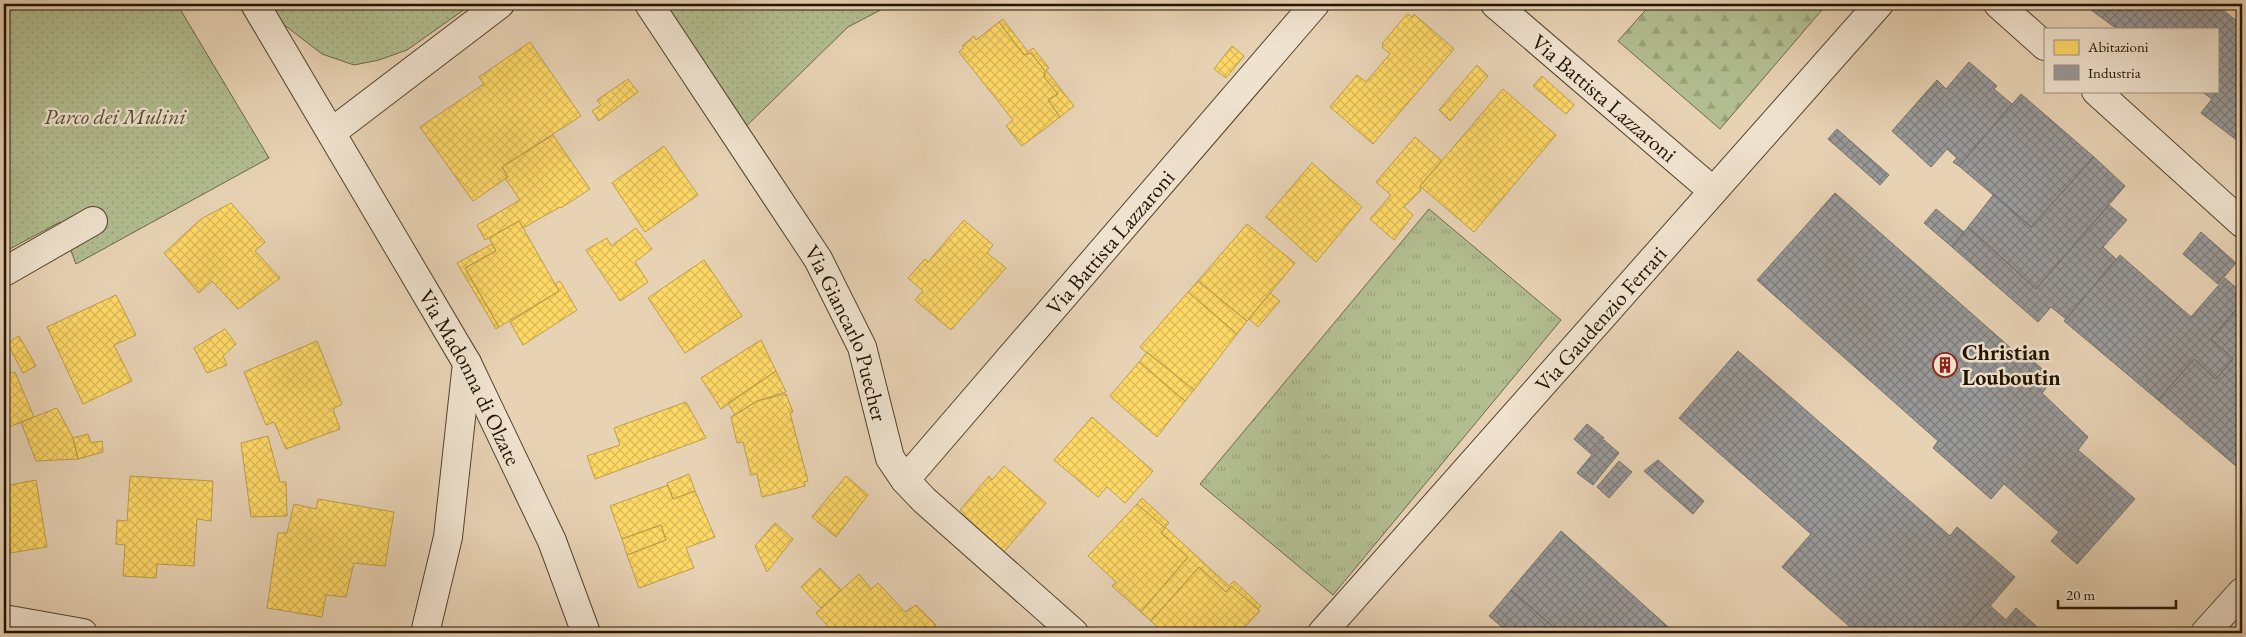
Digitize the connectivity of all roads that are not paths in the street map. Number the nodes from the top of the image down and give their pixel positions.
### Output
1 (255, 4) edge
2 (500, 4) edge
3 (649, 4) edge
4 (1314, 4) edge
5 (1494, 4) edge
6 (1879, 4) edge
7 (1998, 4) edge
8 (2044, 45) edge
9 (2097, 92) edge
10 (332, 132) junction
11 (1713, 191) junction
12 (93, 221) dead end
13 (2242, 223) edge
14 (4, 272) edge
15 (467, 363) junction
16 (905, 480) junction
17 (2242, 592) edge
18 (4, 619) edge
19 (83, 633) edge
20 (425, 633) edge
21 (586, 633) edge
22 (1074, 633) edge
23 (1322, 633) edge
24 (2205, 633) edge

1 - 10 street, Via Madonna di Olzate
2 - 10 street
3 - 16 street, Via Giancarlo Puecher
4 - 16 street, Via Battista Lazzaroni
5 - 11 street, Via Battista Lazzaroni
6 - 11 street, Via Gaudenzio Ferrari
7 - 8 street
9 - 13 street
10 - 15 street, Via Madonna di Olzate
11 - 23 street, Via Gaudenzio Ferrari
12 - 14 street
15 - 20 street
15 - 21 street, Via Madonna di Olzate
16 - 22 street, Via Giancarlo Puecher
17 - 24 street
18 - 19 street

